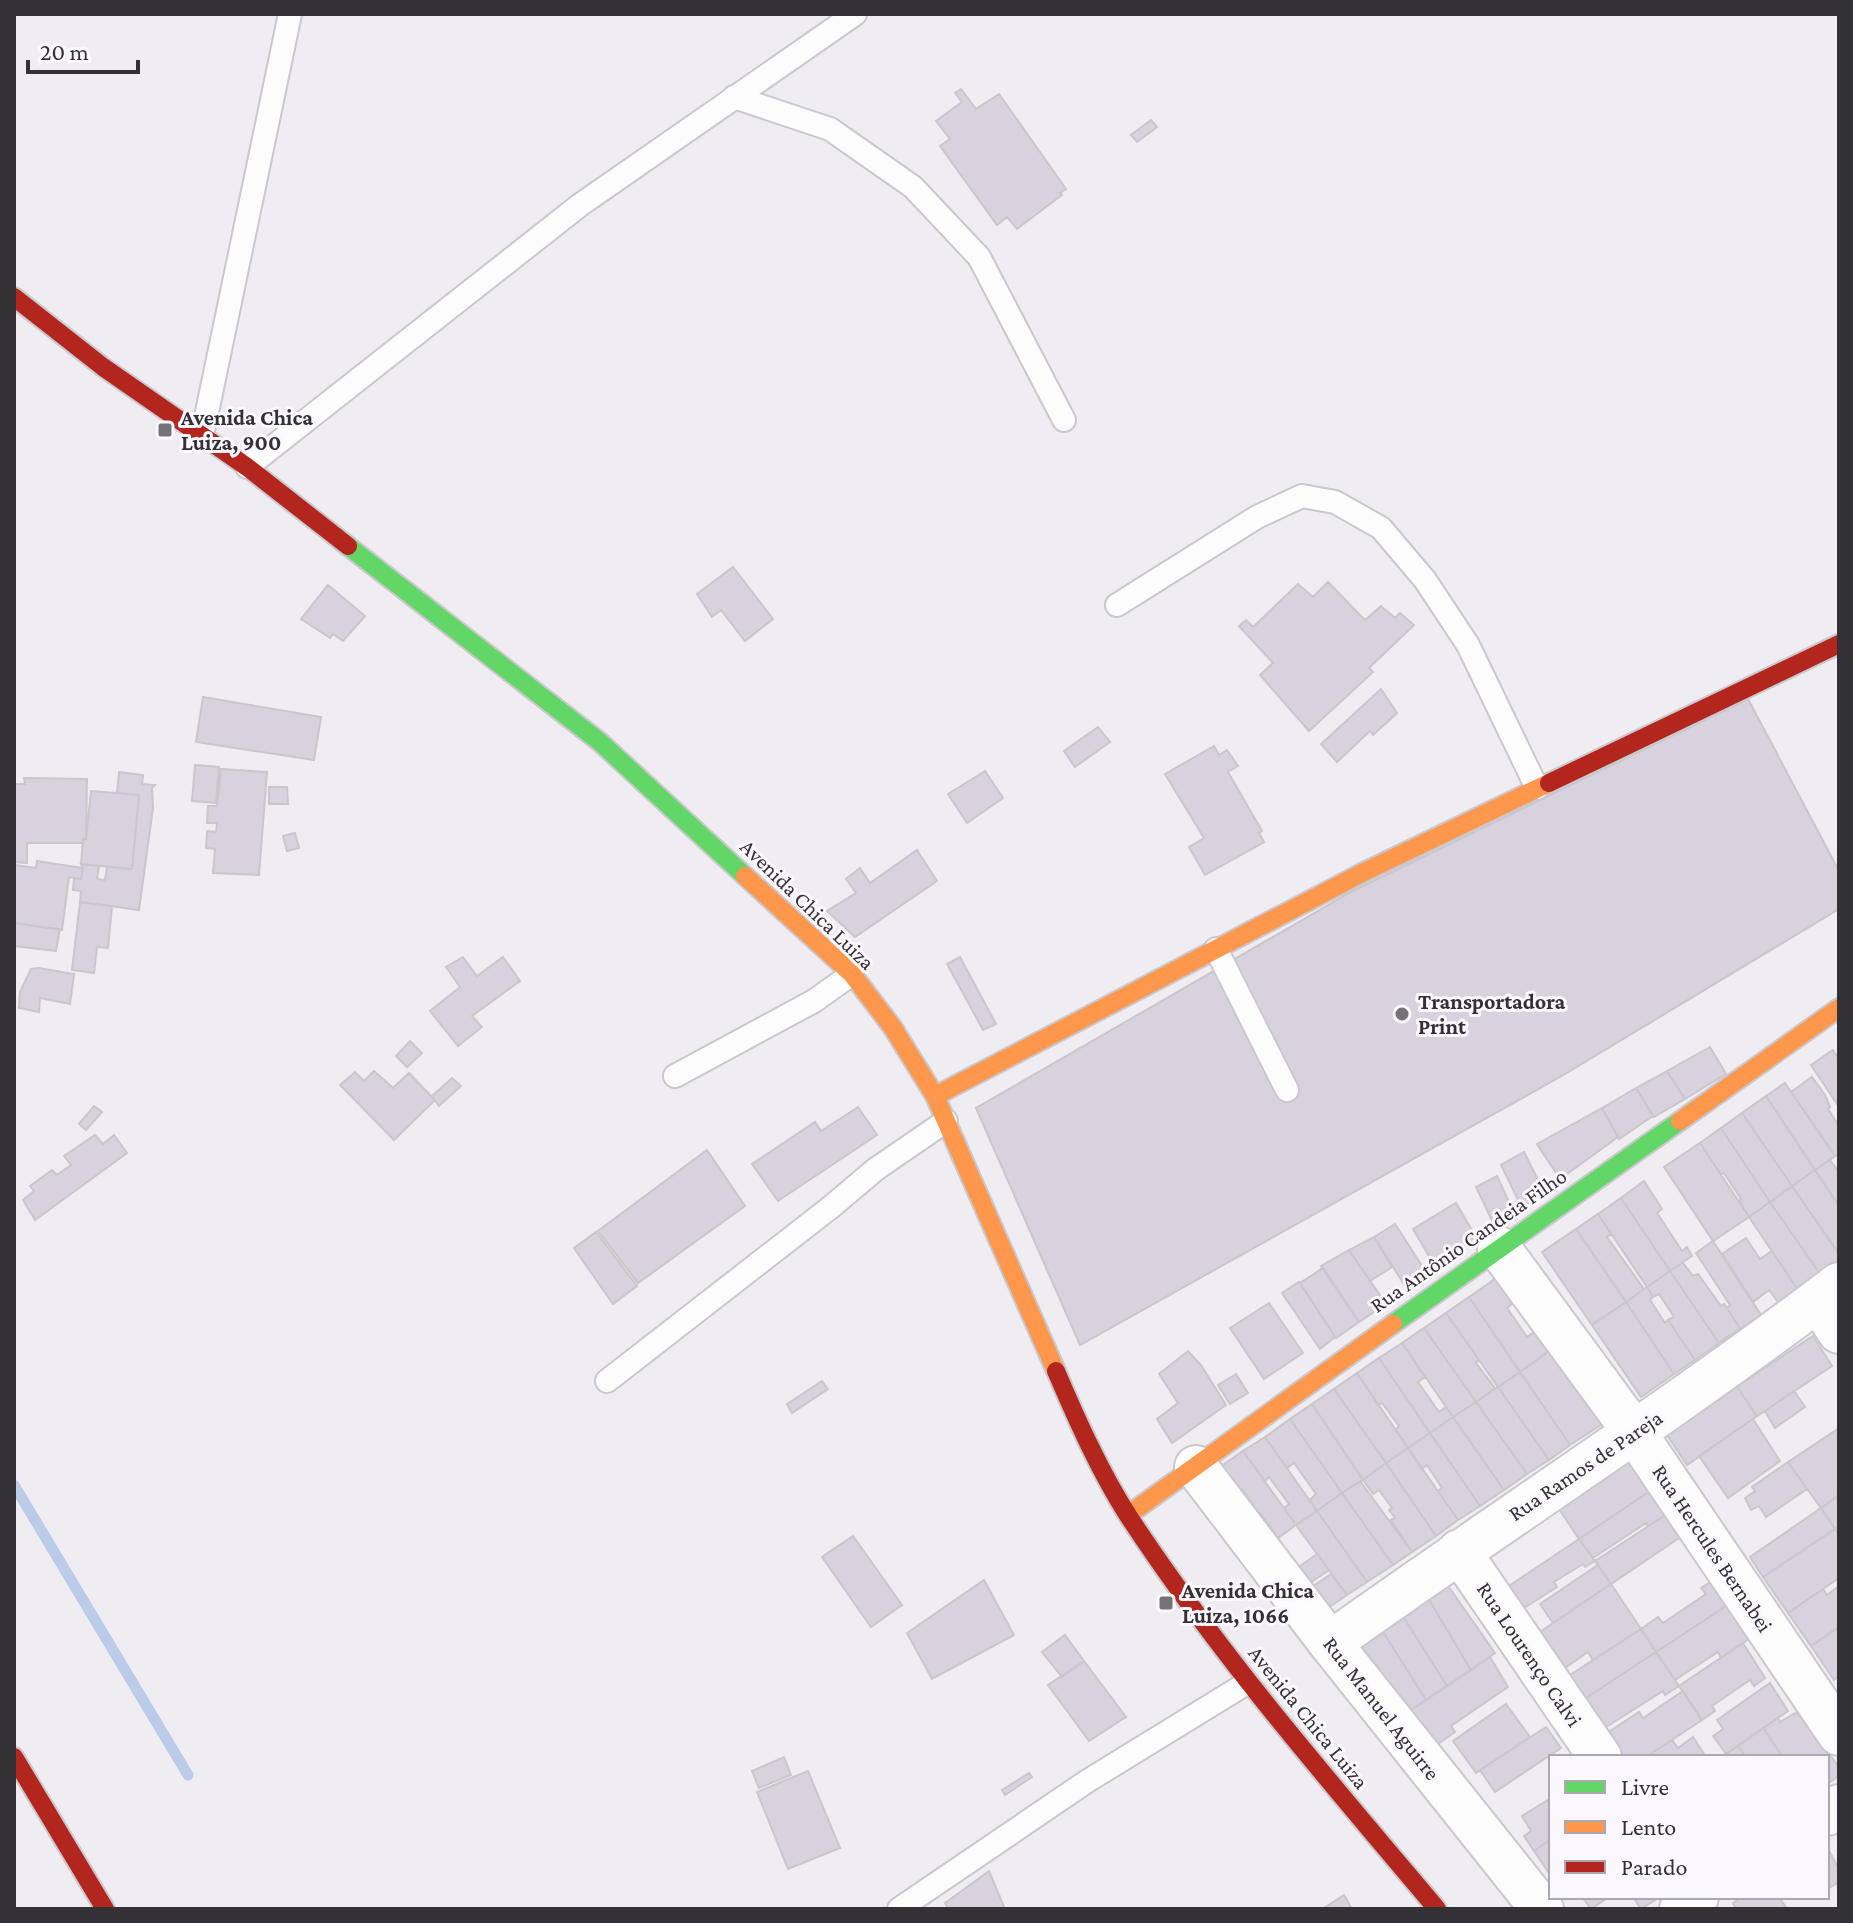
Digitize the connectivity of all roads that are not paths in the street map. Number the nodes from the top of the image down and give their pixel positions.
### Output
1 (290, 14) edge
2 (855, 14) edge
3 (734, 97) junction
4 (14, 297) edge
5 (1064, 420) dead end
6 (202, 436) junction
7 (247, 467) junction
8 (1117, 605) dead end
9 (1839, 644) edge
10 (1537, 788) junction
11 (1216, 949) junction
12 (852, 974) junction
13 (1839, 1008) edge
14 (675, 1076) dead end
15 (1287, 1090) dead end
16 (935, 1096) junction
17 (946, 1121) junction
18 (1499, 1248) junction
19 (1832, 1306) edge
20 (607, 1381) dead end
21 (1635, 1433) junction
22 (1196, 1467) junction
23 (1128, 1515) junction
24 (1459, 1551) junction
25 (1330, 1643) junction
26 (1247, 1683) junction
27 (1839, 1734) edge
28 (1599, 1755) edge
29 (14, 1757) edge
30 (105, 1906) edge
31 (899, 1909) edge
32 (1437, 1909) edge
33 (1542, 1909) edge

1 - 6 lane
2 - 3 lane
3 - 5 lane
3 - 7 lane
4 - 6 main road, Avenida Chica Luiza
6 - 7 main road, Avenida Chica Luiza
7 - 12 main road, Avenida Chica Luiza
8 - 10 lane
9 - 10 main road
10 - 11 main road
11 - 15 lane
11 - 16 main road
12 - 14 lane
12 - 16 main road, Avenida Chica Luiza
13 - 18 main road, Rua Antônio Candeia Filho
16 - 17 main road, Avenida Chica Luiza
17 - 20 lane
17 - 23 main road, Avenida Chica Luiza
18 - 21 street, Rua Hercules Bernabei
18 - 22 main road, Rua Antônio Candeia Filho
19 - 21 street, Rua Ramos de Pareja
21 - 24 street, Rua Ramos de Pareja
21 - 27 street, Rua Hercules Bernabei
22 - 23 main road, Rua Antônio Candeia Filho
22 - 25 street, Rua Manuel Aguirre
23 - 26 main road, Avenida Chica Luiza
24 - 25 street, Rua Ramos de Pareja
24 - 28 street, Rua Lourenço Calvi
25 - 33 street, Rua Manuel Aguirre
26 - 31 lane
26 - 32 main road, Avenida Chica Luiza
29 - 30 main road

